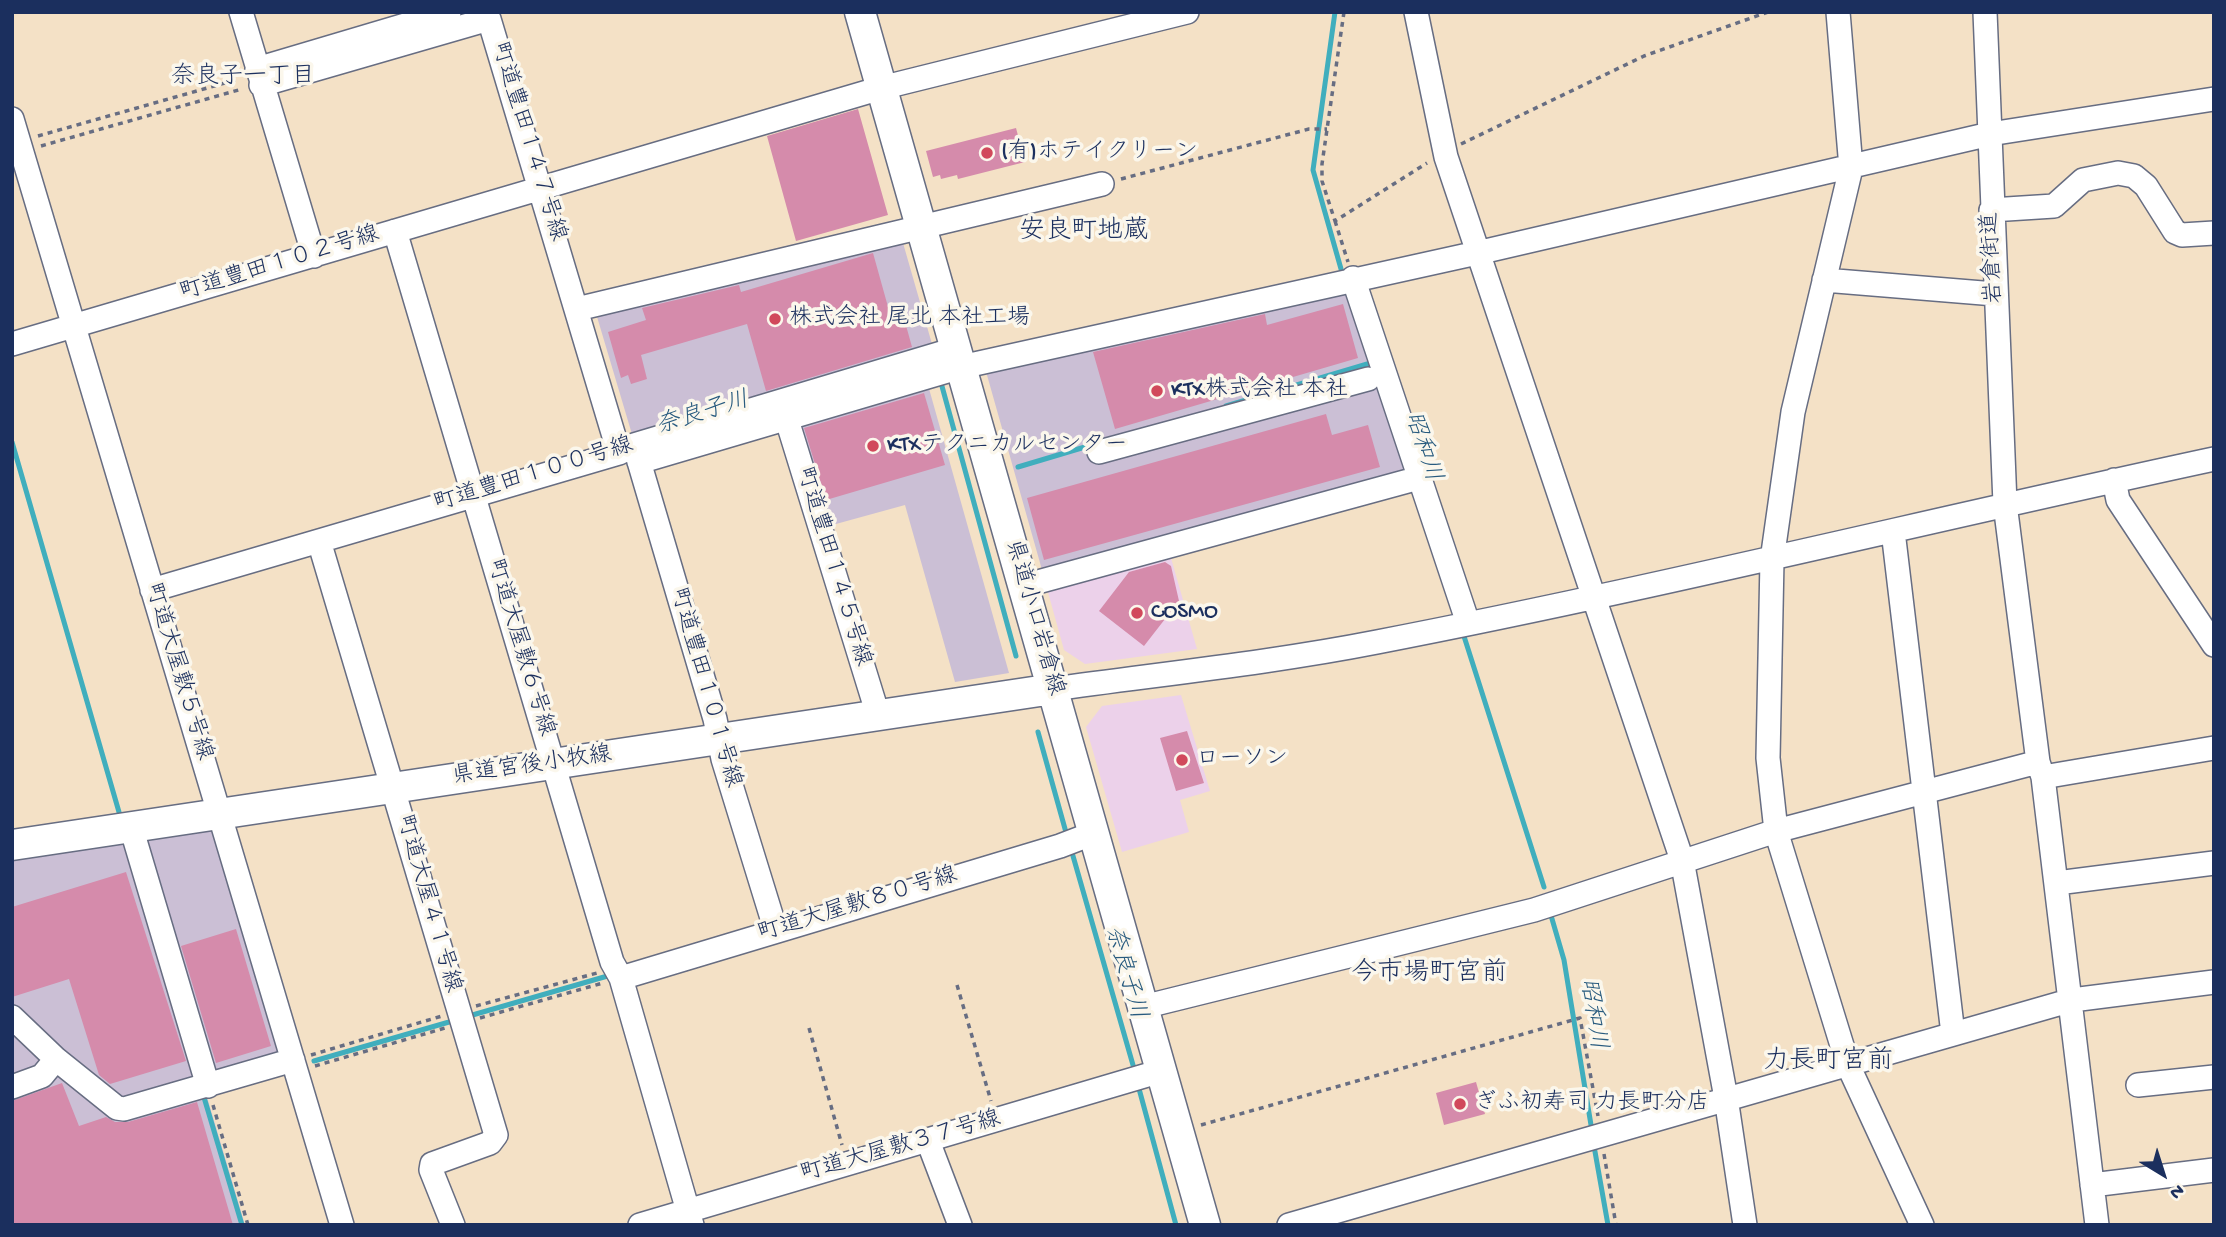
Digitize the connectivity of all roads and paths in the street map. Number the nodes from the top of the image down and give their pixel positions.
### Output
1 (241, 12) edge
2 (449, 12) edge
3 (860, 12) edge
4 (1187, 12) edge
5 (1344, 12) edge
6 (1416, 12) edge
7 (1768, 12) edge
8 (1838, 12) edge
9 (1984, 12) edge
10 (489, 15) edge
11 (259, 76) junction
12 (881, 88) junction
13 (2214, 99) edge
14 (1326, 129) junction
15 (1990, 134) junction
16 (18, 137) edge
17 (1445, 151) junction
18 (1851, 168) junction
19 (1102, 184) joint
20 (547, 187) junction
21 (1991, 210) junction
22 (1335, 221) junction
23 (920, 225) junction
24 (395, 231) junction
25 (2214, 233) edge
26 (1477, 253) junction
27 (314, 256) junction
28 (1345, 280) junction
29 (1825, 280) junction
30 (1995, 294) junction
31 (578, 309) junction
32 (74, 326) junction
33 (12, 344) edge
34 (958, 358) junction
35 (1368, 379) dead end
36 (783, 410) junction
37 (1099, 452) dead end
38 (631, 453) junction
39 (2214, 459) edge
40 (1413, 480) junction
41 (2114, 480) junction
42 (473, 496) junction
43 (2005, 504) junction
44 (1893, 531) junction
45 (319, 541) junction
46 (1772, 560) junction
47 (1023, 586) junction
48 (152, 590) junction
49 (1593, 598) junction
50 (1461, 625) junction
51 (2210, 632) edge
52 (1063, 687) junction
53 (878, 715) junction
54 (719, 739) junction
55 (2214, 748) edge
56 (554, 764) junction
57 (2041, 769) junction
58 (392, 788) junction
59 (1923, 794) junction
60 (218, 813) junction
61 (131, 827) junction
62 (1776, 831) junction
63 (1094, 833) junction
64 (12, 845) edge
65 (1682, 860) junction
66 (2214, 863) edge
67 (2057, 883) junction
68 (776, 931) junction
69 (621, 978) junction
70 (2214, 982) edge
71 (957, 985) dead end
72 (2072, 1000) junction
73 (1143, 1007) junction
74 (12, 1017) edge
75 (808, 1028) dead end
76 (1953, 1034) junction
77 (56, 1059) junction
78 (293, 1060) junction
79 (1848, 1065) junction
80 (1161, 1071) junction
81 (2214, 1077) edge
82 (2138, 1085) dead end
83 (208, 1086) junction
84 (12, 1087) edge
85 (1726, 1098) junction
86 (997, 1120) junction
87 (1178, 1132) junction
88 (1601, 1134) junction
89 (928, 1141) junction
90 (847, 1164) junction
91 (2214, 1170) edge
92 (2092, 1185) junction
93 (690, 1218) edge
94 (248, 1225) edge
95 (342, 1225) edge
96 (453, 1225) edge
97 (640, 1225) edge
98 (960, 1225) edge
99 (1205, 1225) edge
100 (1289, 1225) edge
101 (1616, 1225) edge
102 (1745, 1225) edge
103 (1922, 1225) edge
104 (2097, 1225) edge

1 - 11 street
2 - 11 street
3 - 12 main road, 県道小口岩倉線
4 - 12 street, 町道豊田１０２号線
5 - 14 path
6 - 17 street
7 - 17 path
8 - 18 street
9 - 15 street, 岩倉街道
10 - 11 street, 町道豊田１４７号線
10 - 20 street, 町道豊田１４７号線
11 - 16 path
11 - 16 path
11 - 27 street
12 - 20 street, 町道豊田１０２号線
12 - 23 main road, 県道小口岩倉線
13 - 15 street, 町道豊田１００号線
14 - 19 path
14 - 22 path
15 - 18 street, 町道豊田１００号線
15 - 21 street, 岩倉街道
16 - 32 street, 町道大屋敷５号線
17 - 22 path
17 - 26 street
18 - 26 street, 町道豊田１００号線
18 - 29 street
19 - 23 street
20 - 24 street, 町道豊田１０２号線
20 - 31 street, 町道豊田１４７号線
21 - 25 street
21 - 30 street, 岩倉街道
22 - 28 path
23 - 31 street
23 - 34 main road, 県道小口岩倉線
24 - 27 street, 町道豊田１０２号線
24 - 42 street, 町道大屋敷６号線
26 - 28 street, 町道豊田１００号線
26 - 49 street
27 - 32 street, 町道豊田１０２号線
28 - 34 street, 町道豊田１００号線
28 - 40 street
29 - 30 street
29 - 46 street
30 - 43 street, 岩倉街道
31 - 38 street, 町道豊田１４７号線
32 - 33 street, 町道豊田１０２号線
32 - 48 street, 町道大屋敷５号線
34 - 36 street, 町道豊田１００号線
34 - 47 main road, 県道小口岩倉線
35 - 37 street
36 - 38 street, 町道豊田１００号線
36 - 53 street, 町道豊田１４５号線
38 - 42 street, 町道豊田１００号線
38 - 54 street, 町道豊田１０１号線
39 - 41 street
40 - 47 street
40 - 50 street
41 - 43 street
41 - 51 street
42 - 45 street, 町道豊田１００号線
42 - 56 street, 町道大屋敷６号線
43 - 44 street
43 - 57 street, 岩倉街道
44 - 46 street
44 - 59 street
45 - 48 street, 町道豊田１００号線
45 - 58 street, 町道大屋４１号線
46 - 49 street
46 - 62 street
47 - 52 main road, 県道小口岩倉線
48 - 60 street, 町道大屋敷５号線
49 - 50 street
49 - 65 street
50 - 52 street
52 - 53 main road, 県道宮後小牧線
52 - 63 main road, 県道小口岩倉線
53 - 54 main road, 県道宮後小牧線
54 - 56 main road, 県道宮後小牧線
54 - 68 street, 町道豊田１０１号線
55 - 57 street
56 - 58 main road, 県道宮後小牧線
56 - 69 street, 町道大屋敷６号線
57 - 59 street
57 - 67 street, 岩倉街道
58 - 60 main road, 県道宮後小牧線
58 - 96 street, 町道大屋４１号線
59 - 62 street
59 - 76 street
60 - 61 main road, 県道宮後小牧線
60 - 78 street, 町道大屋敷５号線
61 - 64 main road, 県道宮後小牧線
61 - 83 street
62 - 65 street
62 - 79 street
63 - 68 street, 町道大屋敷８０号線
63 - 73 main road, 県道小口岩倉線
65 - 73 street
65 - 85 street
66 - 67 street
67 - 72 street, 岩倉街道
68 - 69 street, 町道大屋敷８０号線
69 - 93 street, 町道大屋敷６号線
70 - 72 street
71 - 86 path
72 - 76 street
72 - 92 street, 岩倉街道
73 - 80 main road, 県道小口岩倉線
74 - 77 street
75 - 90 path
76 - 79 street
77 - 83 street
77 - 84 street
78 - 83 street
78 - 95 street, 町道大屋敷５号線
79 - 85 street
79 - 103 street
80 - 86 street, 町道大屋敷３７号線
80 - 87 main road, 県道小口岩倉線
81 - 82 street
83 - 94 path
85 - 88 street
85 - 102 street
86 - 89 street, 町道大屋敷３７号線
87 - 88 path
87 - 99 main road, 県道小口岩倉線
88 - 100 street
88 - 101 path
89 - 90 street, 町道大屋敷３７号線
89 - 98 street
90 - 93 street, 町道大屋敷３７号線
91 - 92 street
92 - 104 street, 岩倉街道
93 - 97 street, 町道大屋敷３７号線

